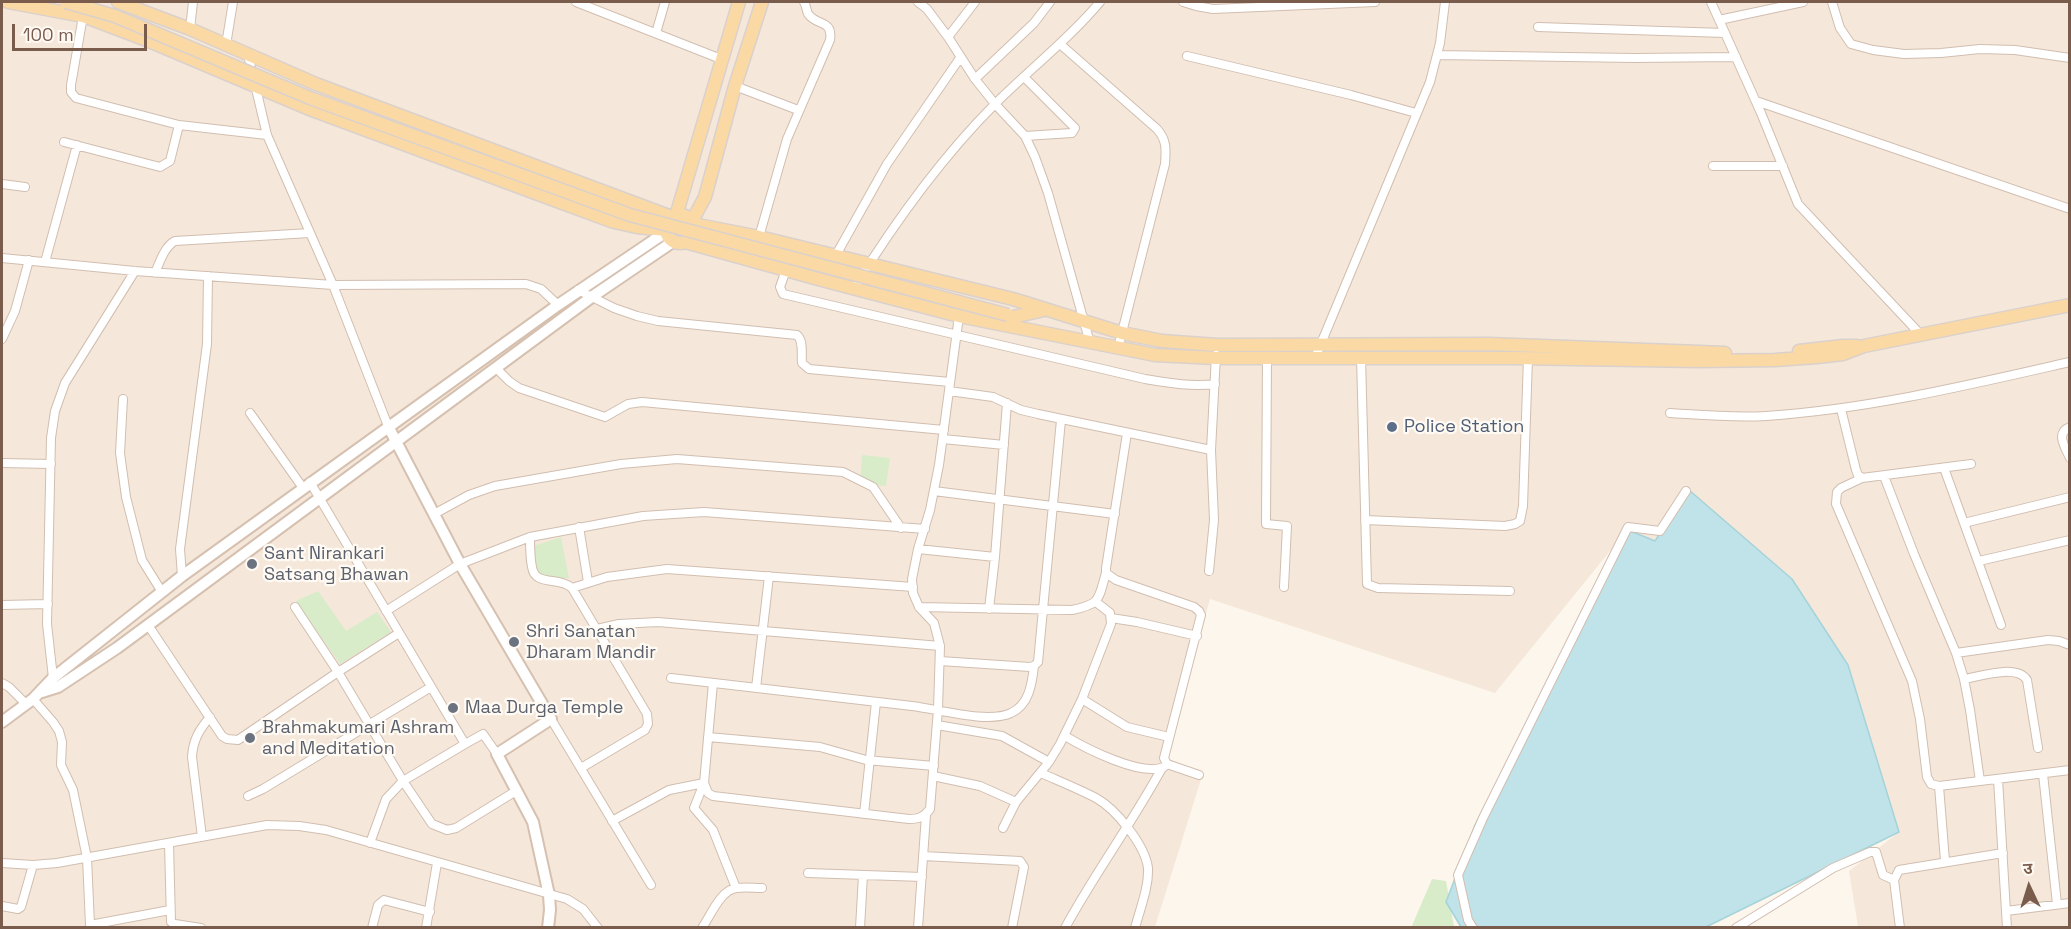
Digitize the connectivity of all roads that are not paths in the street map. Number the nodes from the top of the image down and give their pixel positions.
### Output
1 (8, 2) edge
2 (66, 2) edge
3 (118, 2) edge
4 (193, 2) edge
5 (233, 2) edge
6 (576, 2) edge
7 (665, 2) edge
8 (739, 2) edge
9 (762, 2) edge
10 (804, 2) edge
11 (918, 2) edge
12 (975, 2) edge
13 (1050, 2) edge
14 (1100, 2) edge
15 (1183, 2) edge
16 (1346, 2) edge
17 (1375, 2) edge
18 (1445, 2) edge
19 (1711, 2) edge
20 (1803, 2) edge
21 (1832, 2) edge
22 (1309, 4) edge
23 (1238, 5) edge
24 (148, 7) edge
25 (83, 16) junction
26 (1719, 20) junction
27 (1538, 27) dead end
28 (190, 29) junction
29 (656, 33) junction
30 (1725, 33) junction
31 (948, 37) junction
32 (1060, 44) junction
33 (226, 45) junction
34 (248, 55) junction
35 (1437, 55) junction
36 (1187, 56) dead end
37 (1736, 57) junction
38 (960, 58) junction
39 (2070, 58) edge
40 (721, 59) junction
41 (1024, 77) junction
42 (975, 79) junction
43 (255, 86) junction
44 (735, 86) junction
45 (1755, 101) junction
46 (995, 104) junction
47 (798, 111) junction
48 (1416, 113) junction
49 (400, 115) junction
50 (179, 125) junction
51 (267, 135) junction
52 (1025, 136) junction
53 (393, 139) junction
54 (64, 142) dead end
55 (77, 145) junction
56 (1713, 166) dead end
57 (1783, 166) junction
58 (2, 184) edge
59 (25, 187) dead end
60 (2070, 209) edge
61 (674, 216) junction
62 (692, 223) junction
63 (310, 233) junction
64 (673, 236) junction
65 (759, 237) junction
66 (836, 255) junction
67 (2, 258) edge
68 (29, 260) junction
69 (45, 262) junction
70 (869, 264) junction
71 (786, 270) junction
72 (135, 271) junction
73 (155, 273) junction
74 (208, 276) junction
75 (333, 285) junction
76 (854, 288) junction
77 (578, 290) junction
78 (593, 296) junction
79 (558, 305) junction
80 (2070, 305) edge
81 (1048, 309) junction
82 (959, 316) junction
83 (1011, 316) junction
84 (1084, 320) junction
85 (1046, 333) junction
86 (1122, 333) junction
87 (1921, 335) junction
88 (956, 336) junction
89 (2, 339) edge
90 (1090, 343) junction
91 (1217, 345) junction
92 (1320, 345) junction
93 (1864, 346) junction
94 (1118, 348) junction
95 (1408, 351) junction
96 (1267, 357) junction
97 (1315, 357) junction
98 (1360, 357) junction
99 (1216, 358) junction
100 (1528, 358) junction
101 (2070, 362) edge
102 (496, 368) junction
103 (950, 382) junction
104 (1215, 384) junction
105 (949, 391) junction
106 (123, 399) dead end
107 (1007, 404) junction
108 (1840, 409) junction
109 (250, 413) dead end
110 (1670, 413) dead end
111 (1061, 420) junction
112 (388, 426) junction
113 (2070, 427) edge
114 (944, 430) junction
115 (1127, 434) junction
116 (942, 439) junction
117 (396, 442) junction
118 (1004, 445) junction
119 (1211, 450) junction
120 (2070, 458) edge
121 (2, 463) edge
122 (51, 464) junction
123 (1971, 464) dead end
124 (1944, 468) junction
125 (1884, 476) junction
126 (1863, 478) junction
127 (307, 485) junction
128 (934, 491) junction
129 (1686, 491) dead end
130 (2070, 497) edge
131 (320, 498) junction
132 (1000, 499) junction
133 (1054, 506) junction
134 (434, 514) junction
135 (1115, 514) junction
136 (1365, 520) junction
137 (1964, 523) junction
138 (579, 527) junction
139 (901, 528) junction
140 (925, 529) junction
141 (530, 537) junction
142 (2070, 540) edge
143 (918, 549) junction
144 (995, 557) junction
145 (1979, 561) junction
146 (460, 564) junction
147 (1209, 571) dead end
148 (1106, 573) junction
149 (182, 576) junction
150 (769, 576) junction
151 (588, 582) junction
152 (913, 587) junction
153 (1284, 587) dead end
154 (572, 588) junction
155 (1510, 591) dead end
156 (162, 592) junction
157 (1096, 602) junction
158 (48, 604) junction
159 (2, 605) edge
160 (919, 606) junction
161 (296, 607) dead end
162 (989, 609) junction
163 (1042, 610) junction
164 (386, 611) junction
165 (1111, 618) junction
166 (148, 625) junction
167 (2001, 625) dead end
168 (597, 629) junction
169 (762, 631) junction
170 (399, 633) junction
171 (1197, 636) junction
172 (2070, 645) edge
173 (940, 646) junction
174 (1956, 652) junction
175 (940, 661) junction
176 (1035, 666) junction
177 (338, 672) junction
178 (52, 678) junction
179 (671, 678) dead end
180 (1964, 679) junction
181 (2, 683) edge
182 (713, 683) junction
183 (431, 687) junction
184 (756, 688) junction
185 (34, 698) junction
186 (1082, 699) junction
187 (876, 702) junction
188 (938, 709) junction
189 (210, 717) junction
190 (551, 719) junction
191 (2, 722) edge
192 (369, 724) junction
193 (937, 725) junction
194 (1065, 736) junction
195 (708, 737) junction
196 (1169, 737) junction
197 (465, 744) junction
198 (2038, 748) dead end
199 (496, 754) junction
200 (870, 760) junction
201 (1049, 762) junction
202 (934, 766) junction
203 (1165, 766) junction
204 (580, 768) junction
205 (2070, 770) edge
206 (1041, 773) junction
207 (2043, 774) junction
208 (1199, 775) dead end
209 (933, 776) junction
210 (1998, 779) junction
211 (403, 781) junction
212 (1980, 781) junction
213 (704, 783) junction
214 (1939, 786) junction
215 (516, 790) junction
216 (248, 796) dead end
217 (1016, 802) junction
218 (864, 814) junction
219 (926, 815) junction
220 (612, 821) junction
221 (1004, 828) dead end
222 (1127, 828) junction
223 (202, 837) junction
224 (169, 843) junction
225 (370, 843) junction
226 (2002, 853) junction
227 (923, 856) junction
228 (87, 858) junction
229 (1945, 861) junction
230 (2, 863) edge
231 (437, 863) junction
232 (33, 865) junction
233 (808, 873) dead end
234 (863, 875) junction
235 (922, 877) junction
236 (1894, 880) junction
237 (651, 885) dead end
238 (736, 888) junction
239 (762, 888) dead end
240 (549, 895) junction
241 (2070, 903) edge
242 (2057, 904) junction
243 (2, 906) edge
244 (170, 910) junction
245 (2006, 911) junction
246 (430, 912) junction
247 (201, 927) edge
248 (372, 927) edge
249 (426, 927) edge
250 (548, 927) edge
251 (598, 927) edge
252 (702, 927) edge
253 (860, 927) edge
254 (918, 927) edge
255 (1012, 927) edge
256 (1065, 927) edge
257 (1135, 927) edge
258 (1473, 927) edge
259 (1736, 927) edge
260 (1900, 927) edge
261 (2007, 927) edge

1 - 25 main road
2 - 83 main road, bridge
3 - 24 main road
4 - 28 street
5 - 33 street
6 - 29 street
7 - 29 street
8 - 40 main road
9 - 44 main road
10 - 47 street
11 - 31 street
12 - 31 street
13 - 42 street
14 - 32 street
15 - 23 street
16 - 17 street
16 - 22 street
18 - 35 street
19 - 26 street
20 - 26 street
21 - 39 street
22 - 23 street
24 - 28 main road
25 - 43 main road
25 - 50 street
26 - 30 street
27 - 30 street
28 - 33 main road
29 - 40 street
30 - 37 street
31 - 38 street
32 - 41 street
32 - 86 street
33 - 34 main road
34 - 43 street
34 - 49 main road
35 - 37 street
35 - 48 street
36 - 48 street
37 - 45 street
38 - 42 street
38 - 66 street
40 - 61 main road
41 - 46 street
41 - 52 street
42 - 46 street
43 - 51 street
43 - 53 main road
44 - 47 street
44 - 62 main road
45 - 57 street
45 - 60 street
46 - 52 street
46 - 70 street
47 - 65 street
48 - 92 street
49 - 53 main road
49 - 61 main road
50 - 51 street
50 - 55 street
51 - 63 street
52 - 84 street
53 - 64 main road
54 - 55 street
55 - 69 street
56 - 57 street
57 - 87 street
58 - 59 street
61 - 62 main road
61 - 64 main road
62 - 64 main road
62 - 65 main road
63 - 73 street
63 - 75 street
64 - 71 main road
64 - 77 main road
64 - 78 main road
65 - 66 main road
66 - 70 main road
67 - 68 street
68 - 69 street
68 - 89 street
69 - 72 street
70 - 76 street
70 - 81 main road
71 - 76 main road
71 - 88 street
72 - 73 street
72 - 122 street
73 - 74 street
74 - 75 street
74 - 149 street
75 - 79 street
75 - 112 street
76 - 82 main road
77 - 78 street
77 - 79 main road
78 - 102 main road
78 - 103 street
79 - 112 main road
80 - 87 main road
81 - 83 main road
81 - 84 main road
82 - 85 main road
82 - 88 street
83 - 85 main road
84 - 86 main road
84 - 90 street
85 - 90 main road
86 - 91 main road
86 - 94 street
87 - 93 main road
88 - 103 street
88 - 104 street
90 - 94 main road
91 - 92 main road
91 - 99 street
92 - 95 main road
92 - 97 street
93 - 95 main road
93 - 100 main road
94 - 99 main road
95 - 98 main road
95 - 100 main road
96 - 97 main road
96 - 99 main road
96 - 153 street
97 - 98 main road
98 - 136 street
99 - 104 street
100 - 136 street
101 - 108 street
102 - 114 street
102 - 117 main road
103 - 105 street
104 - 119 street
105 - 107 street
105 - 114 street
106 - 156 street
107 - 111 street
107 - 118 street
108 - 110 street
108 - 126 street
109 - 127 street
111 - 115 street
111 - 133 street
112 - 117 main road
112 - 127 main road
113 - 120 street
114 - 116 street
115 - 119 street
115 - 135 street
116 - 118 street
116 - 128 street
117 - 131 main road
117 - 134 main road
118 - 132 street
119 - 147 street
121 - 122 street
122 - 158 street
123 - 124 street
124 - 125 street
124 - 137 street
125 - 126 street
125 - 174 street
126 - 214 street
127 - 131 street
127 - 149 main road
128 - 132 street
128 - 140 street
129 - 258 street
130 - 137 street
131 - 164 street
131 - 166 main road
132 - 133 street
132 - 144 street
133 - 135 street
133 - 163 street
134 - 139 street
134 - 146 main road
135 - 148 street
136 - 155 street
137 - 145 street
138 - 139 street
138 - 141 street
138 - 151 street
139 - 140 street
140 - 143 street
141 - 146 street
141 - 154 street
142 - 145 street
143 - 144 street
143 - 152 street
144 - 162 street
145 - 167 street
146 - 164 street
146 - 190 main road
148 - 157 street
148 - 171 street
149 - 156 main road
150 - 151 street
150 - 152 street
150 - 169 street
151 - 154 street
152 - 160 street
154 - 168 street
156 - 178 main road
157 - 163 street
157 - 165 street
158 - 159 street
158 - 178 street
160 - 162 street
160 - 173 street
161 - 177 street
162 - 163 street
163 - 176 street
164 - 170 street
165 - 171 street
165 - 186 street
166 - 185 main road
166 - 189 street
168 - 169 street
168 - 204 street
169 - 173 street
169 - 184 street
170 - 177 street
170 - 183 street
171 - 196 street
172 - 174 street
173 - 175 street
174 - 180 street
175 - 176 street
175 - 188 street
176 - 188 street
177 - 189 street
177 - 192 street
178 - 185 main road
179 - 182 street
180 - 198 street
180 - 212 street
181 - 185 street
182 - 184 street
182 - 195 street
183 - 192 street
183 - 197 street
184 - 187 street
185 - 191 main road
185 - 228 street
186 - 194 street
186 - 196 street
187 - 188 street
187 - 200 street
188 - 193 street
189 - 223 street
190 - 199 main road
190 - 204 street
192 - 211 street
192 - 216 street
193 - 201 street
193 - 202 street
194 - 201 street
194 - 203 street
195 - 200 street
195 - 213 street
196 - 203 street
197 - 199 street
197 - 211 street
199 - 215 main road
200 - 202 street
200 - 218 street
201 - 206 street
202 - 209 street
203 - 208 street
203 - 222 street
204 - 220 street
205 - 207 street
206 - 217 street
206 - 222 street
207 - 210 street
207 - 242 street
209 - 217 street
209 - 219 street
210 - 212 street
210 - 226 street
211 - 215 street
211 - 225 street
212 - 214 street
213 - 218 street
213 - 220 street
213 - 238 street
214 - 229 street
215 - 240 main road
217 - 221 street
218 - 219 street
219 - 227 street
220 - 237 street
222 - 256 street
222 - 257 street
223 - 224 street
223 - 225 street
224 - 228 street
224 - 244 street
225 - 231 street
226 - 229 street
226 - 245 street
227 - 235 street
227 - 255 street
228 - 232 street
228 - 244 street
229 - 236 street
230 - 232 street
231 - 240 street
231 - 246 street
232 - 243 street
233 - 234 street
234 - 235 street
234 - 253 street
235 - 254 street
236 - 259 street
236 - 260 street
238 - 239 street
238 - 252 street
240 - 250 main road
240 - 251 street
241 - 242 street
242 - 245 street
244 - 247 street
245 - 261 street
246 - 248 street
246 - 249 street

